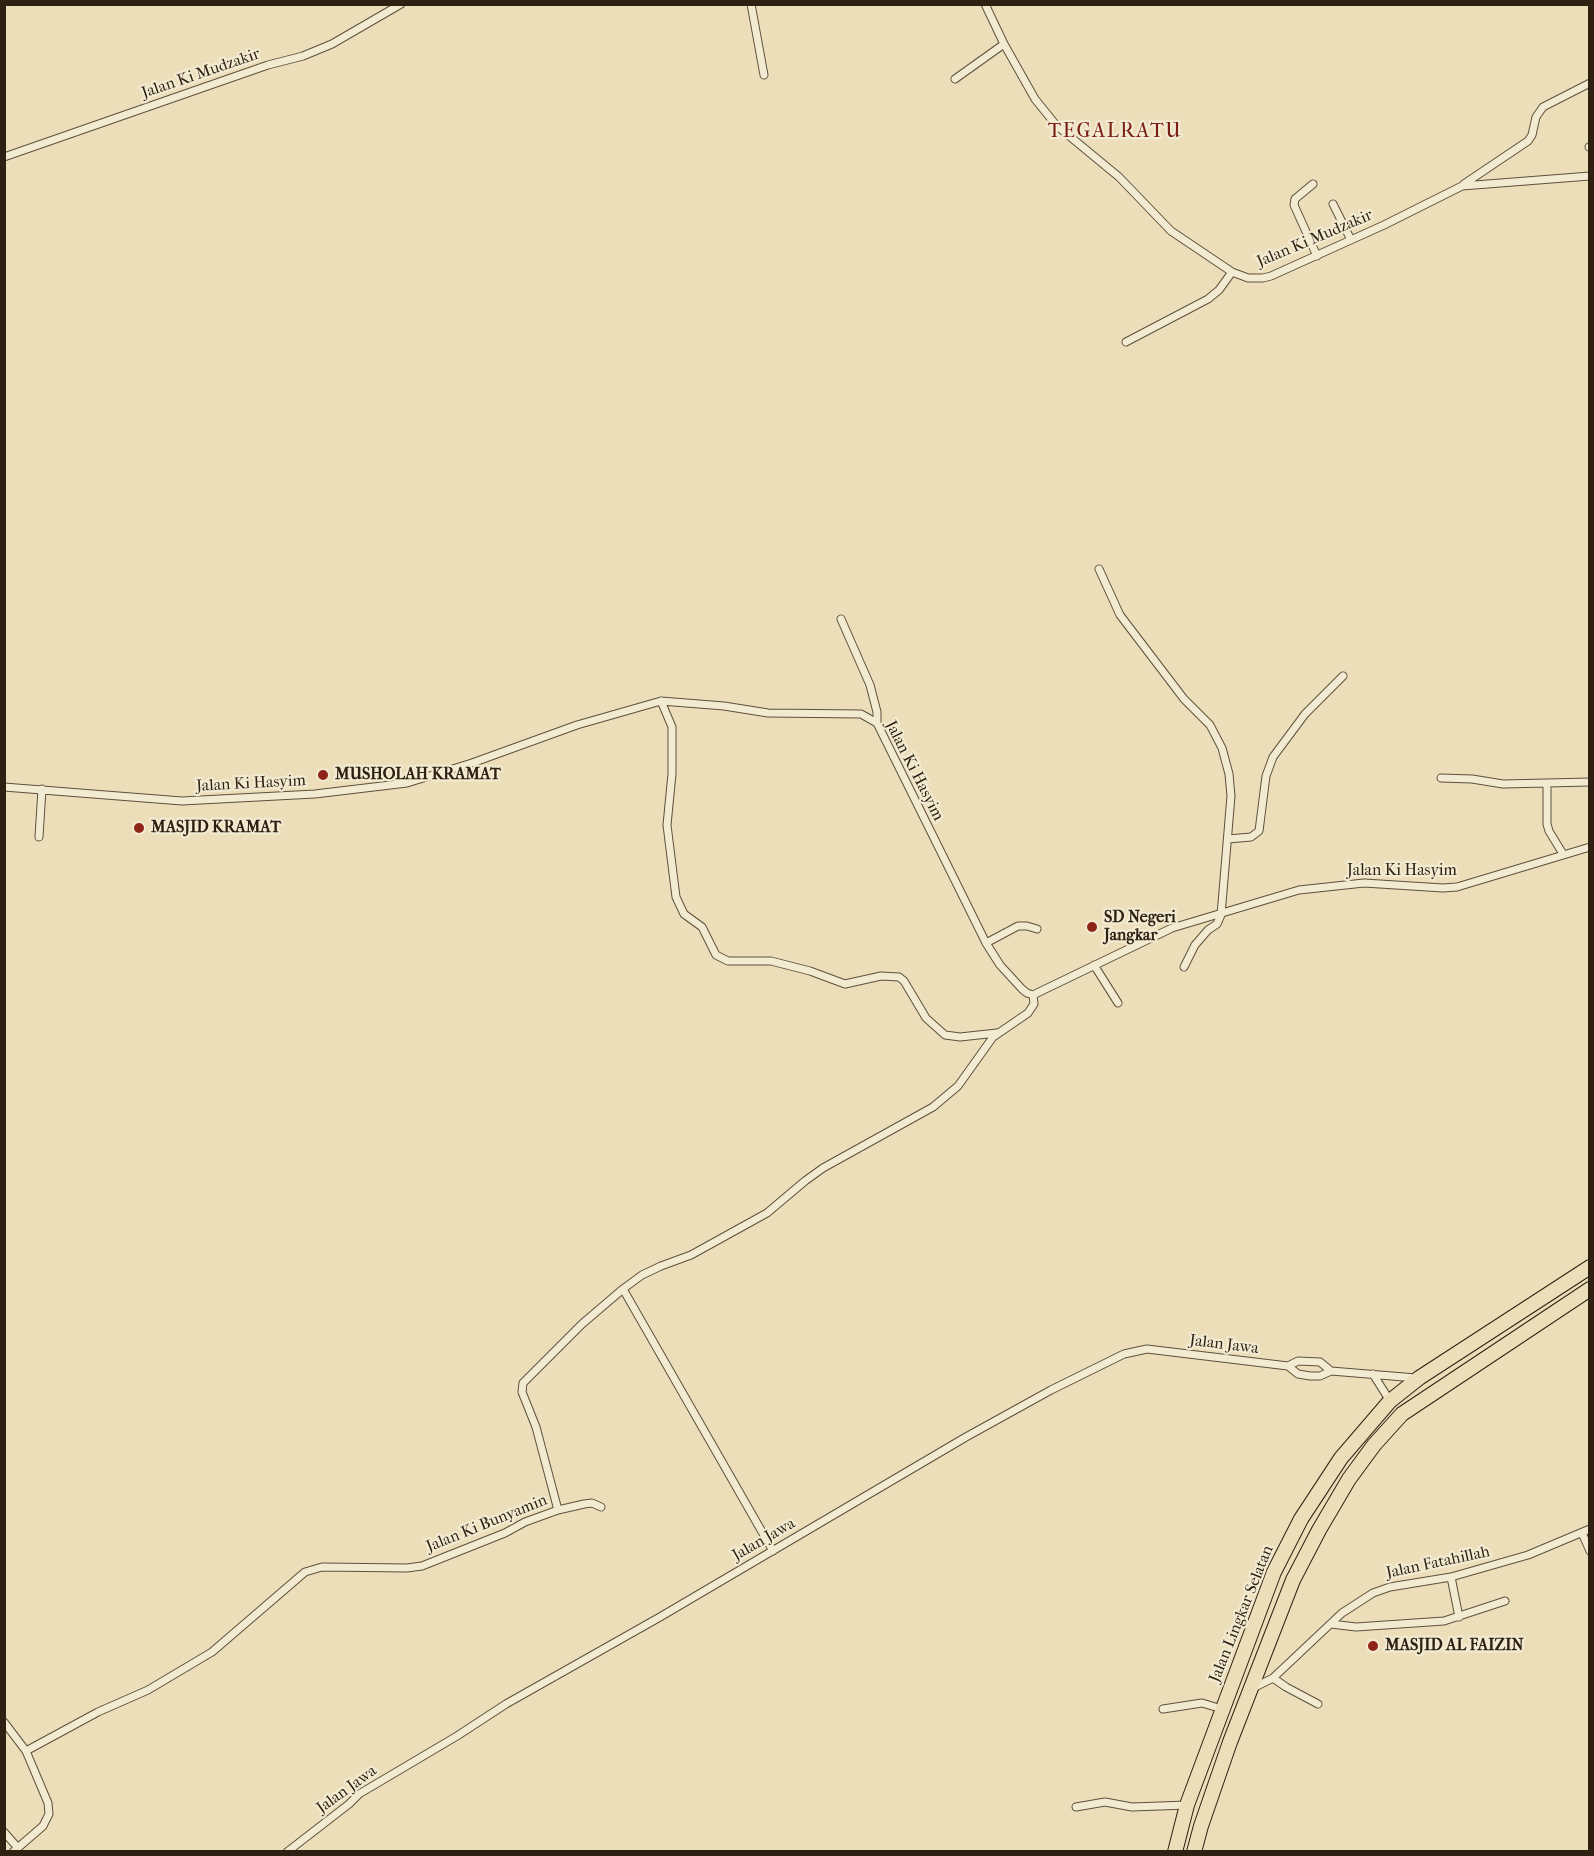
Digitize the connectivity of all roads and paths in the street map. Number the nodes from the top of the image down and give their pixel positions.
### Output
1 (400, 4) edge
2 (751, 4) edge
3 (985, 4) edge
4 (1004, 44) junction
5 (764, 75) dead end
6 (955, 79) dead end
7 (1590, 83) edge
8 (4, 156) edge
9 (1590, 176) edge
10 (1313, 184) dead end
11 (1462, 186) junction
12 (1333, 204) dead end
13 (1351, 240) junction
14 (1317, 256) junction
15 (1232, 272) junction
16 (1126, 342) dead end
17 (1099, 569) dead end
18 (841, 619) dead end
19 (1343, 676) dead end
20 (661, 701) junction
21 (877, 723) junction
22 (1441, 778) dead end
23 (1590, 782) edge
24 (1547, 783) junction
25 (4, 787) edge
26 (42, 789) junction
27 (39, 837) dead end
28 (1228, 839) junction
29 (1590, 847) edge
30 (1563, 854) junction
31 (1221, 915) junction
32 (1037, 930) dead end
33 (986, 942) junction
34 (1094, 965) junction
35 (1184, 967) dead end
36 (1033, 995) junction
37 (1118, 1003) dead end
38 (999, 1033) junction
39 (1590, 1267) edge
40 (623, 1289) junction
41 (1590, 1289) edge
42 (1288, 1366) junction
43 (1330, 1371) junction
44 (1373, 1374) junction
45 (1419, 1378) junction
46 (1390, 1401) junction
47 (1359, 1436) junction
48 (1374, 1445) junction
49 (601, 1507) dead end
50 (558, 1510) junction
51 (1590, 1529) edge
52 (1582, 1533) junction
53 (773, 1551) junction
54 (1590, 1551) edge
55 (1451, 1577) junction
56 (1505, 1601) dead end
57 (1460, 1617) junction
58 (1332, 1624) junction
59 (1273, 1678) junction
60 (1250, 1690) junction
61 (1318, 1704) dead end
62 (1163, 1709) dead end
63 (1222, 1709) junction
64 (4, 1722) edge
65 (26, 1751) junction
66 (1187, 1804) junction
67 (1076, 1807) dead end
68 (4, 1832) edge
69 (15, 1850) edge
70 (288, 1851) edge
71 (1175, 1851) edge
72 (1194, 1851) edge

1 - 8 street, Jalan Ki Mudzakir
2 - 5 street
3 - 4 street, Jalan Ki Mudzakir
4 - 6 street
4 - 15 street, Jalan Ki Mudzakir
7 - 11 street
9 - 11 street, Jalan Ki Mudzakir
10 - 14 street
11 - 13 street, Jalan Ki Mudzakir
12 - 13 street
13 - 14 street, Jalan Ki Mudzakir
14 - 15 street, Jalan Ki Mudzakir
15 - 16 street
17 - 28 street
18 - 21 street
19 - 28 street
20 - 21 street, Jalan Ki Hasyim
20 - 26 street, Jalan Ki Hasyim
20 - 38 street
21 - 33 street, Jalan Ki Hasyim
22 - 24 street
23 - 24 street
24 - 30 street
25 - 26 street, Jalan Ki Hasyim
26 - 27 street
28 - 31 street
29 - 30 street, Jalan Ki Hasyim
30 - 31 street, Jalan Ki Hasyim
31 - 34 street, Jalan Ki Hasyim
31 - 35 street
32 - 33 street
33 - 36 street, Jalan Ki Hasyim
34 - 36 street, Jalan Ki Hasyim
34 - 37 street
36 - 38 street
38 - 40 street
39 - 45 highway, Jalan Lingkar Selatan
40 - 50 street
40 - 53 street
41 - 48 highway
42 - 43 street, Jalan Jawa
42 - 43 street, Jalan Jawa
42 - 53 street, Jalan Jawa
43 - 44 street, Jalan Jawa
44 - 45 street, Jalan Jawa
44 - 46 street
45 - 46 highway, Jalan Lingkar Selatan
46 - 47 highway, Jalan Lingkar Selatan
47 - 48 highway
47 - 63 highway, Jalan Lingkar Selatan
48 - 60 highway
49 - 50 street, Jalan Ki Bunyamin
50 - 65 street, Jalan Ki Bunyamin
51 - 52 street, Jalan Fatahillah
52 - 54 street
52 - 55 street, Jalan Fatahillah
53 - 70 street, Jalan Jawa
55 - 57 street
55 - 58 street, Jalan Fatahillah
56 - 57 street
57 - 58 street
58 - 59 street, Jalan Fatahillah
59 - 60 street, Jalan Fatahillah
59 - 61 street
60 - 72 highway
62 - 63 street
63 - 66 highway, Jalan Lingkar Selatan
64 - 65 street
65 - 69 street
66 - 67 street
66 - 71 highway, Jalan Lingkar Selatan
68 - 69 street

